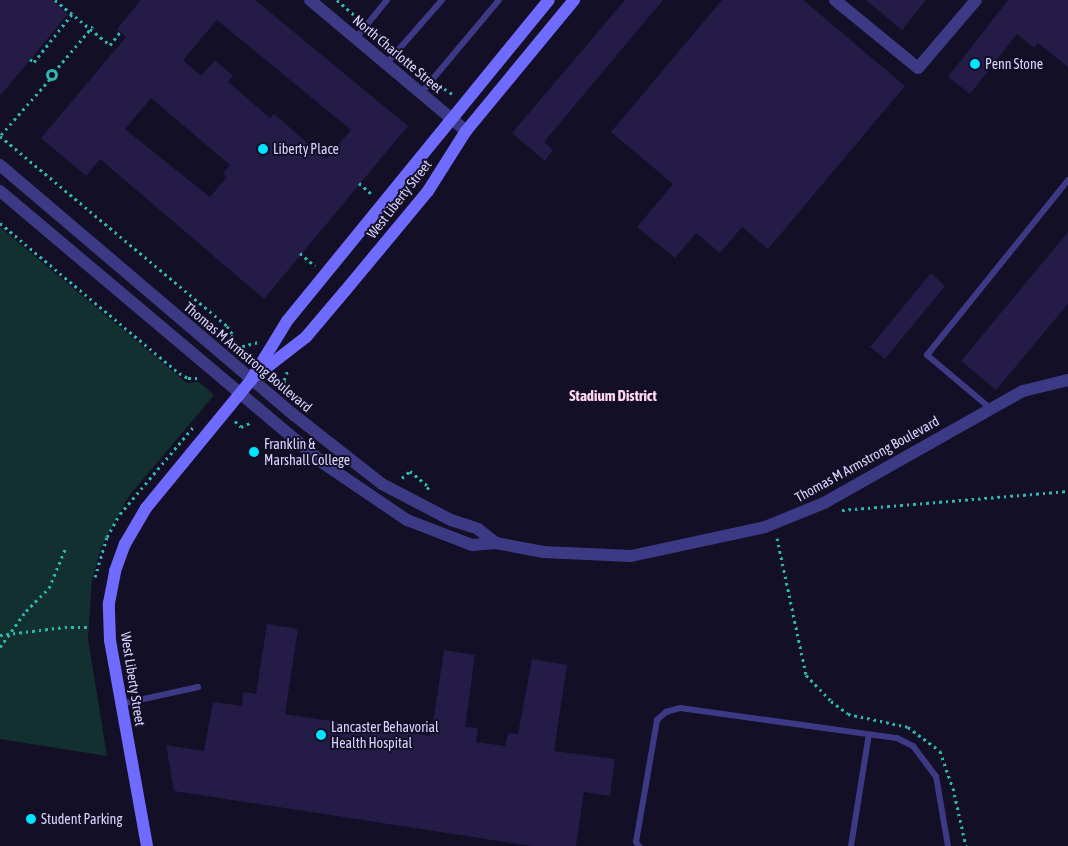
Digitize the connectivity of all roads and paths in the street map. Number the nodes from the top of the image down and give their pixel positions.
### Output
1 (55, 0) edge
2 (310, 0) edge
3 (337, 0) edge
4 (387, 0) edge
5 (442, 0) edge
6 (499, 0) edge
7 (549, 0) edge
8 (574, 0) edge
9 (835, 0) edge
10 (976, 0) edge
11 (72, 14) junction
12 (366, 25) junction
13 (91, 27) junction
14 (120, 32) dead end
15 (356, 38) junction
16 (398, 51) junction
17 (30, 60) dead end
18 (386, 64) junction
19 (432, 80) junction
20 (421, 93) junction
21 (457, 94) dead end
22 (450, 118) junction
23 (466, 131) junction
24 (0, 165) edge
25 (1068, 180) edge
26 (382, 190) dead end
27 (0, 191) edge
28 (370, 205) dead end
29 (0, 223) edge
30 (323, 261) dead end
31 (311, 275) dead end
32 (262, 333) dead end
33 (256, 340) junction
34 (273, 354) junction
35 (207, 380) dead end
36 (251, 380) junction
37 (1068, 380) edge
38 (241, 393) junction
39 (291, 397) dead end
40 (990, 408) junction
41 (225, 413) junction
42 (256, 422) dead end
43 (395, 478) dead end
44 (1068, 491) edge
45 (430, 498) dead end
46 (834, 512) dead end
47 (783, 532) dead end
48 (776, 534) junction
49 (768, 536) dead end
50 (496, 543) junction
51 (66, 547) dead end
52 (90, 627) dead end
53 (10, 633) junction
54 (0, 635) edge
55 (0, 647) edge
56 (198, 687) dead end
57 (122, 704) junction
58 (869, 734) junction
59 (147, 846) edge
60 (639, 846) edge
61 (851, 846) edge
62 (948, 846) edge
63 (966, 846) edge

1 - 11 path
2 - 15 street, North Charlotte Street
3 - 12 path
4 - 12 lane
5 - 16 lane
6 - 19 lane
7 - 22 main road, West Liberty Street
8 - 23 main road, West Liberty Street
9 - 10 street
11 - 13 path
11 - 17 path
12 - 15 lane
12 - 16 path
13 - 14 path
13 - 33 path
15 - 18 street, North Charlotte Street
16 - 18 lane
16 - 19 path
18 - 20 street, North Charlotte Street
19 - 20 lane
19 - 21 path
20 - 22 street, North Charlotte Street
22 - 23 street, North Charlotte Street
22 - 34 main road, West Liberty Street
23 - 34 main road, West Liberty Street
24 - 36 street, Thomas M Armstrong Boulevard
25 - 40 lane
26 - 28 path
27 - 38 street, Thomas M Armstrong Boulevard
29 - 35 path
30 - 31 path
32 - 33 path
33 - 34 path
34 - 36 main road, West Liberty Street
34 - 39 path
36 - 38 main road, West Liberty Street
36 - 50 street, Thomas M Armstrong Boulevard
37 - 40 street, Thomas M Armstrong Boulevard
38 - 41 main road, West Liberty Street
38 - 50 street, Thomas M Armstrong Boulevard
40 - 50 street, Thomas M Armstrong Boulevard
41 - 42 path
41 - 57 main road, West Liberty Street
43 - 45 path
44 - 46 path
47 - 48 path
48 - 49 path
48 - 63 path
51 - 53 path
52 - 53 path
53 - 54 path
53 - 55 path
56 - 57 lane
57 - 59 main road, West Liberty Street
58 - 60 lane
58 - 61 lane
58 - 62 lane

